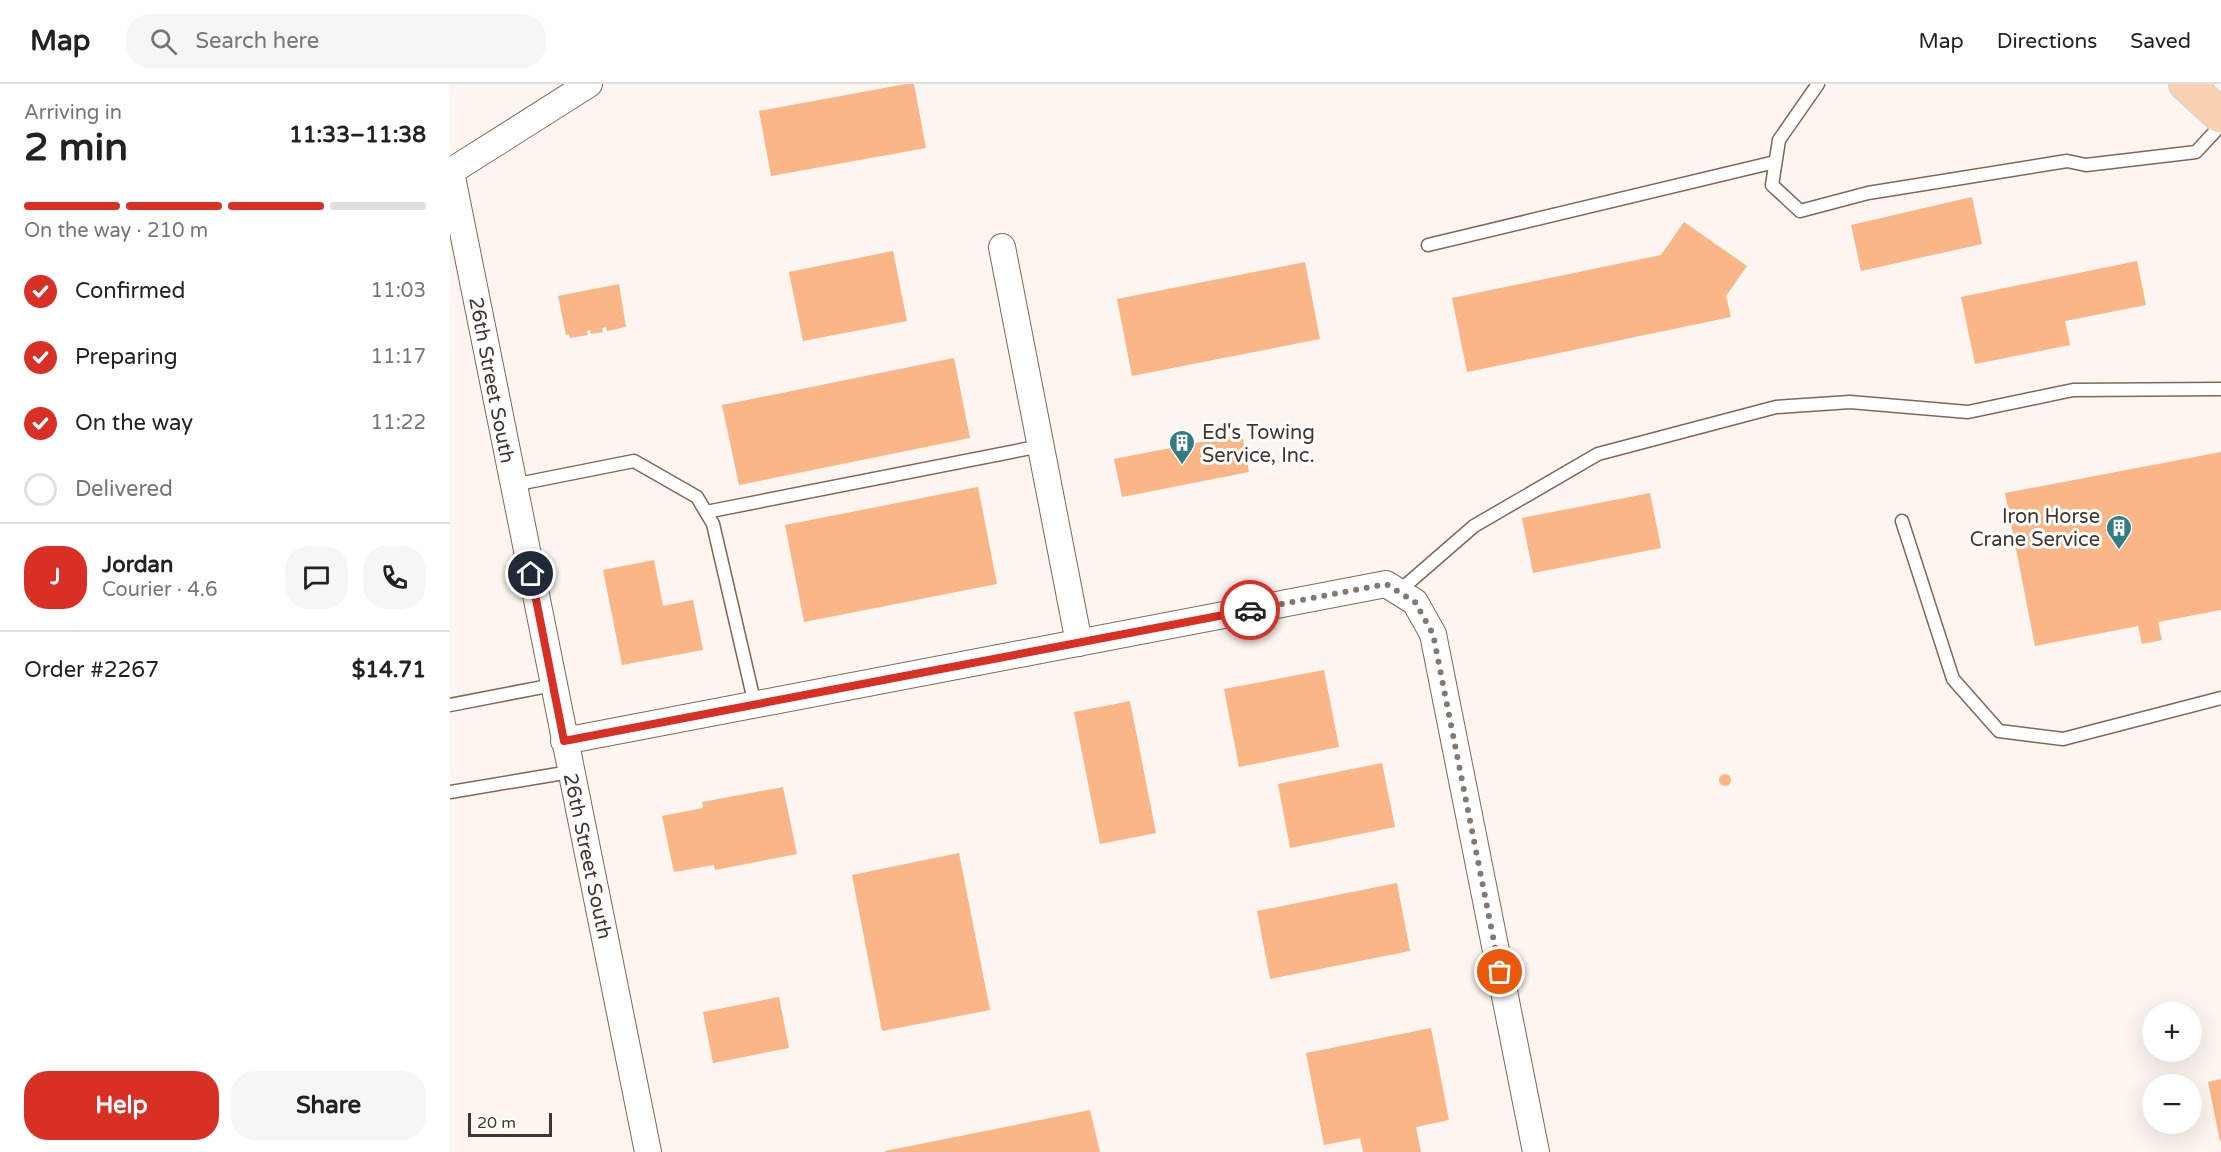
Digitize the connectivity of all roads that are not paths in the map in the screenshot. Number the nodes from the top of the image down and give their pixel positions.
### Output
1 (589, 84) edge
2 (1818, 84) edge
3 (2186, 84) edge
4 (2221, 116) edge
5 (2221, 125) edge
6 (1775, 162) junction
7 (450, 172) edge
8 (1428, 245) dead end
9 (1002, 247) dead end
10 (2221, 389) edge
11 (1041, 446) junction
12 (513, 485) junction
13 (706, 512) junction
14 (1902, 521) dead end
15 (1406, 597) junction
16 (1079, 643) junction
17 (553, 685) junction
18 (2221, 698) edge
19 (450, 705) edge
20 (755, 705) junction
21 (564, 741) junction
22 (570, 772) junction
23 (450, 792) edge
24 (648, 1152) edge
25 (1536, 1152) edge

1 - 7 street
2 - 6 lane
3 - 4 main road
5 - 6 lane
6 - 8 lane
7 - 12 street, 26th Street South
9 - 11 street
10 - 15 lane
11 - 13 lane
11 - 16 street
12 - 13 lane
12 - 17 street, 26th Street South
13 - 20 lane
14 - 18 lane
15 - 16 street
15 - 25 street
16 - 20 street
17 - 19 lane
17 - 21 street, 26th Street South
20 - 21 street
21 - 22 street, 26th Street South
22 - 23 lane
22 - 24 street, 26th Street South

